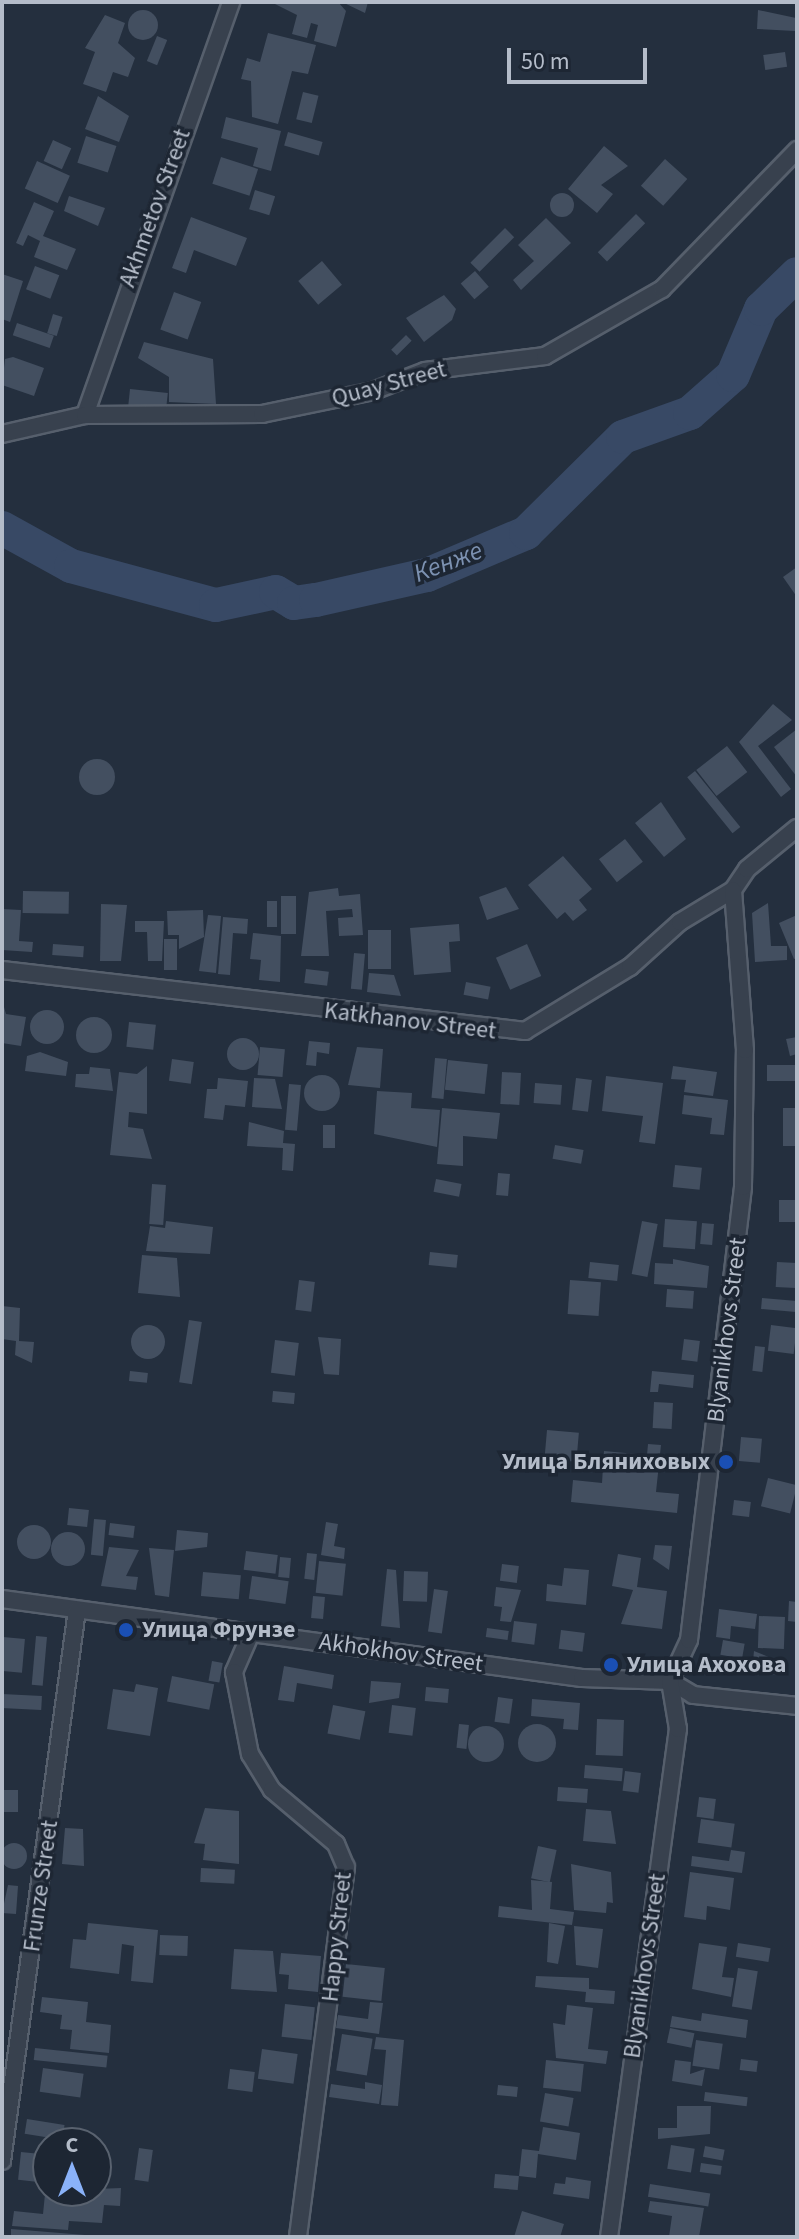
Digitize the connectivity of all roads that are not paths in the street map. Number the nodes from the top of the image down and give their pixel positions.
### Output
1 (231, 2) edge
2 (797, 150) edge
3 (85, 415) junction
4 (2, 434) edge
5 (797, 828) edge
6 (733, 890) junction
7 (2, 970) edge
8 (2, 1599) edge
9 (77, 1610) junction
10 (251, 1633) junction
11 (670, 1681) junction
12 (797, 1706) edge
13 (2, 2161) edge
14 (298, 2237) edge
15 (609, 2237) edge

1 - 3 street, Akhmetov Street
2 - 3 street, Quay Street
3 - 4 street, Quay Street
5 - 6 street, Katkhanov Street
6 - 7 street, Katkhanov Street
6 - 11 street, Blyanikhovs Street
8 - 9 street, Akhokhov Street
9 - 10 street, Akhokhov Street
9 - 13 street, Frunze Street
10 - 11 street, Akhokhov Street
10 - 14 street, Happy Street
11 - 12 street, Akhokhov Street
11 - 15 street, Blyanikhovs Street

